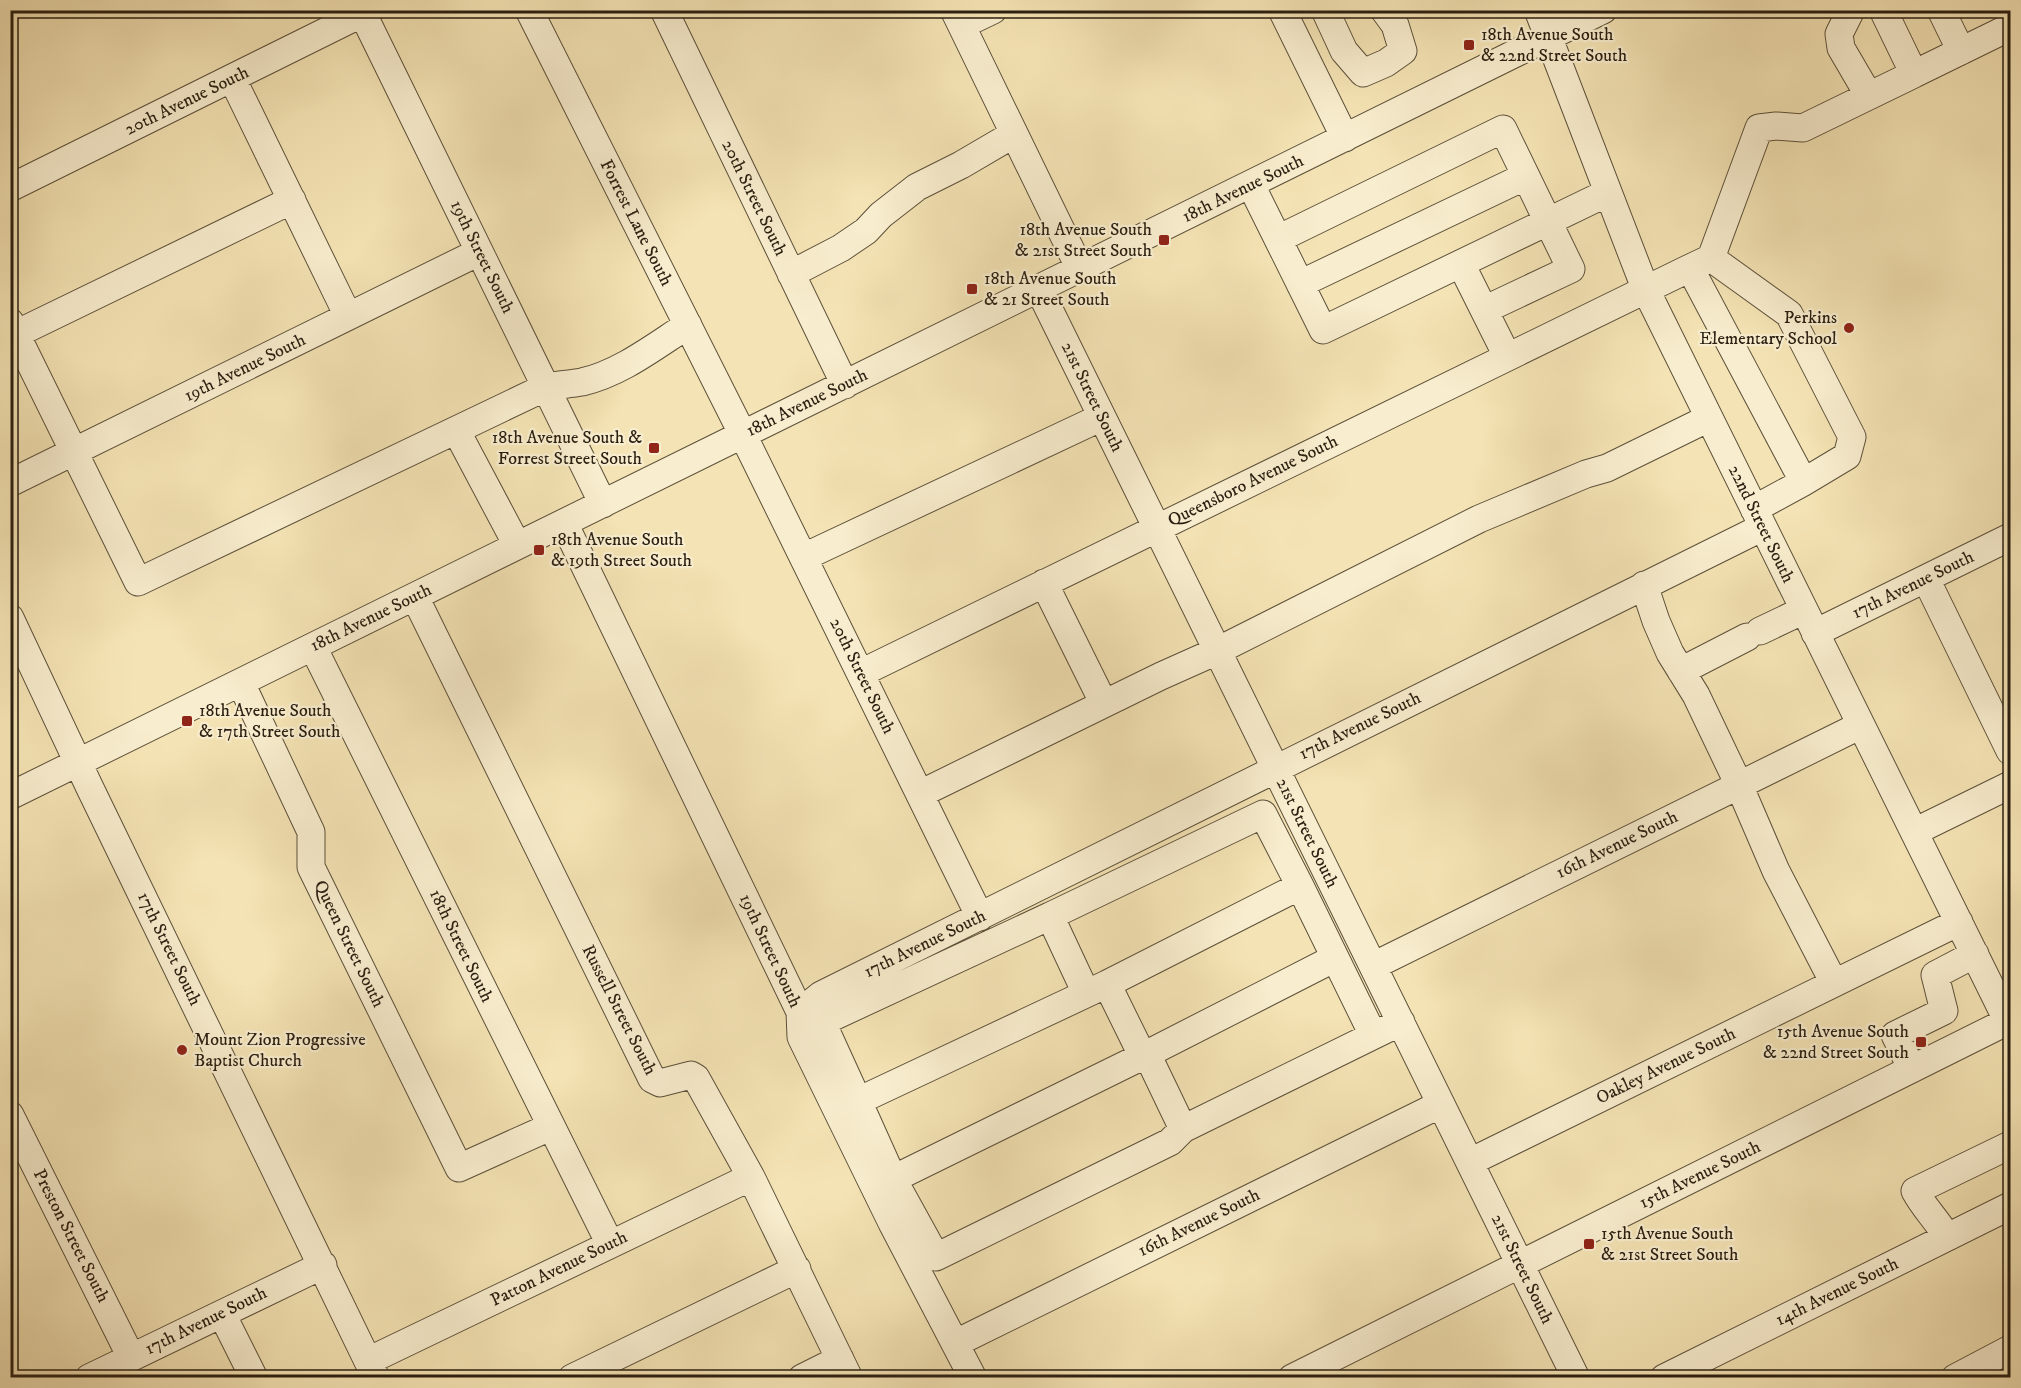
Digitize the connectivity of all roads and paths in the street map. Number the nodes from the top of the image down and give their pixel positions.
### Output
1 (529, 10) edge
2 (664, 10) edge
3 (993, 10) edge
4 (1282, 10) edge
5 (1326, 10) edge
6 (1384, 10) edge
7 (1538, 10) edge
8 (1603, 10) edge
9 (1851, 10) edge
10 (1883, 10) edge
11 (1941, 10) edge
12 (362, 12) edge
13 (958, 18) edge
14 (2010, 27) edge
15 (1547, 38) junction
16 (1961, 51) junction
17 (1914, 74) junction
18 (232, 78) junction
19 (1869, 96) junction
20 (1014, 134) junction
21 (1345, 138) junction
22 (1526, 176) junction
23 (1251, 184) junction
24 (10, 188) edge
25 (1607, 193) junction
26 (291, 200) junction
27 (1548, 222) junction
28 (1278, 239) junction
29 (479, 252) junction
30 (1700, 263) junction
31 (1461, 264) junction
32 (1080, 268) junction
33 (791, 274) junction
34 (1300, 284) junction
35 (1645, 288) junction
36 (1039, 289) junction
37 (1484, 310) junction
38 (348, 316) junction
39 (688, 325) junction
40 (13, 328) edge
41 (1507, 356) junction
42 (845, 385) junction
43 (546, 387) junction
44 (1102, 417) junction
45 (1709, 418) junction
46 (456, 430) junction
47 (743, 435) junction
48 (74, 452) junction
49 (10, 483) edge
50 (1802, 483) junction
51 (603, 504) junction
52 (1758, 518) junction
53 (564, 523) junction
54 (1156, 528) junction
55 (2010, 537) edge
56 (517, 545) junction
57 (804, 557) junction
58 (1926, 579) junction
59 (1044, 583) junction
60 (1644, 585) junction
61 (415, 597) junction
62 (1804, 609) junction
63 (10, 618) edge
64 (1815, 633) junction
65 (312, 647) junction
66 (1217, 651) junction
67 (1681, 671) junction
68 (861, 673) junction
69 (241, 682) junction
70 (1104, 704) junction
71 (1861, 724) junction
72 (2010, 751) edge
73 (78, 762) junction
74 (1275, 768) junction
75 (1738, 785) junction
76 (2010, 785) edge
77 (920, 794) junction
78 (10, 796) edge
79 (1914, 832) junction
80 (1300, 886) junction
81 (1050, 915) junction
82 (980, 917) junction
83 (1959, 922) junction
84 (1975, 954) junction
85 (1335, 958) junction
86 (1373, 966) junction
87 (1834, 983) junction
88 (1097, 989) junction
89 (1944, 1011) junction
90 (800, 1012) junction
91 (1401, 1022) junction
92 (2010, 1023) edge
93 (1373, 1035) junction
94 (1960, 1045) junction
95 (1144, 1055) junction
96 (1912, 1069) junction
97 (858, 1101) junction
98 (1441, 1104) junction
99 (10, 1116) edge
100 (550, 1127) junction
101 (1183, 1129) junction
102 (2010, 1145) edge
103 (1470, 1162) junction
104 (751, 1177) junction
105 (893, 1179) junction
106 (2010, 1206) edge
107 (1947, 1237) junction
108 (610, 1244) junction
109 (1520, 1264) junction
110 (323, 1265) junction
111 (797, 1269) junction
112 (222, 1314) junction
113 (957, 1343) junction
114 (2010, 1349) edge
115 (131, 1357) junction
116 (844, 1368) edge
117 (372, 1369) edge
118 (89, 1377) edge
119 (254, 1377) edge
120 (572, 1377) edge
121 (802, 1377) edge
122 (973, 1377) edge
123 (1292, 1377) edge
124 (1576, 1377) edge
125 (1664, 1377) edge
126 (1955, 1377) edge

1 - 39 street, Forrest Lane South
2 - 33 street, 20th Street South
3 - 13 street
4 - 21 street
5 - 6 street
7 - 15 street, 22nd Street South
8 - 15 street, 18th Avenue South
9 - 19 street
10 - 17 street
11 - 16 street
12 - 18 street, 20th Avenue South
12 - 29 street, 19th Street South
13 - 20 street
14 - 16 street
15 - 21 street, 18th Avenue South
15 - 25 street, 22nd Street South
16 - 17 street
17 - 19 street
18 - 24 street, 20th Avenue South
18 - 26 street
19 - 30 street
20 - 32 street
20 - 33 street
21 - 23 street, 18th Avenue South
22 - 27 street
22 - 28 street
22 - 34 street
23 - 28 street
23 - 32 street, 18th Avenue South
25 - 27 street
25 - 35 street, 22nd Street South
26 - 38 street
26 - 40 street
27 - 31 street
27 - 37 street
28 - 34 street
29 - 38 street, 19th Avenue South
29 - 43 street, 19th Street South
30 - 35 street, Queensboro Avenue South
30 - 50 street
30 - 50 street, 17th Avenue South
31 - 34 street
31 - 37 street
32 - 36 street, 18th Avenue South
33 - 42 street, 20th Street South
35 - 41 street, Queensboro Avenue South
35 - 45 street, 22nd Street South
36 - 42 street, 18th Avenue South
36 - 44 street, 21st Street South
37 - 41 street
38 - 48 street, 19th Avenue South
39 - 43 street
39 - 47 street, Forrest Lane South
40 - 48 street
41 - 54 street, Queensboro Avenue South
42 - 47 street, 18th Avenue South
43 - 46 street
43 - 51 street, 19th Street South
44 - 54 street, 21st Street South
44 - 57 street
45 - 52 street, 22nd Street South
45 - 66 street
46 - 48 street
46 - 56 street
47 - 51 street, 18th Avenue South
47 - 57 street, 20th Street South
48 - 49 street, 19th Avenue South
50 - 52 street, 17th Avenue South
51 - 53 street, 18th Avenue South
52 - 60 street, 17th Avenue South
52 - 62 street, 22nd Street South
53 - 56 street, 18th Avenue South
53 - 90 street, 19th Street South
54 - 59 street, Queensboro Avenue South
54 - 66 street, 21st Street South
55 - 58 street, 17th Avenue South
56 - 61 street, 18th Avenue South
57 - 68 street, 20th Street South
58 - 64 street, 17th Avenue South
58 - 72 street
59 - 68 street, Queensboro Avenue South
59 - 70 street
60 - 67 street
60 - 74 street, 17th Avenue South
61 - 65 street, 18th Avenue South
61 - 104 street, Russell Street South
62 - 64 street, 22nd Street South
62 - 67 street
63 - 73 street, 17th Street South
64 - 71 street, 22nd Street South
65 - 69 street, 18th Avenue South
65 - 100 street, 18th Street South
66 - 70 street
66 - 74 street, 21st Street South
67 - 75 street
68 - 77 street, 20th Street South
69 - 73 street, 18th Avenue South
69 - 100 street, Queen Street South
70 - 77 street
71 - 75 street, 16th Avenue South
71 - 79 street, 22nd Street South
73 - 78 street, 18th Avenue South
73 - 110 street, 17th Street South
74 - 82 street, 17th Avenue South
74 - 86 street, 21st Street South
75 - 86 street, 16th Avenue South
75 - 87 street
76 - 79 street
77 - 82 street, 20th Street South
79 - 83 street, 22nd Street South
80 - 81 street
80 - 85 street
80 - 88 street
81 - 88 street
81 - 97 street
82 - 90 street, 17th Avenue South
83 - 84 street, 22nd Street South
83 - 87 street, Oakley Avenue South
84 - 89 street
84 - 92 street, 22nd Street South
85 - 93 street
85 - 95 street
86 - 91 street, 21st Street South
87 - 103 street, Oakley Avenue South
88 - 95 street
88 - 97 street
89 - 94 street
89 - 96 street
90 - 113 street, 19th Street South
91 - 93 street
91 - 98 street, 21st Street South
92 - 94 street, 15th Avenue South
93 - 101 street
94 - 96 street, 15th Avenue South
95 - 101 street
95 - 105 street
96 - 109 street, 15th Avenue South
97 - 105 street
98 - 103 street, 21st Street South
98 - 113 street, 16th Avenue South
99 - 115 street, Preston Street South
100 - 108 street, 18th Street South
101 - 105 street
102 - 107 street
103 - 109 street, 21st Street South
104 - 108 street, Patton Avenue South
104 - 111 street, Russell Street South
106 - 107 street, 14th Avenue South
107 - 125 street, 14th Avenue South
108 - 117 street, Patton Avenue South
109 - 123 street, 15th Avenue South
109 - 124 street, 21st Street South
110 - 112 street, 17th Avenue South
110 - 117 street, 17th Street South
111 - 116 street, Russell Street South
111 - 120 street
112 - 115 street, 17th Avenue South
112 - 119 street
113 - 122 street, 19th Street South
114 - 126 street
115 - 118 street, 17th Avenue South
116 - 121 street

